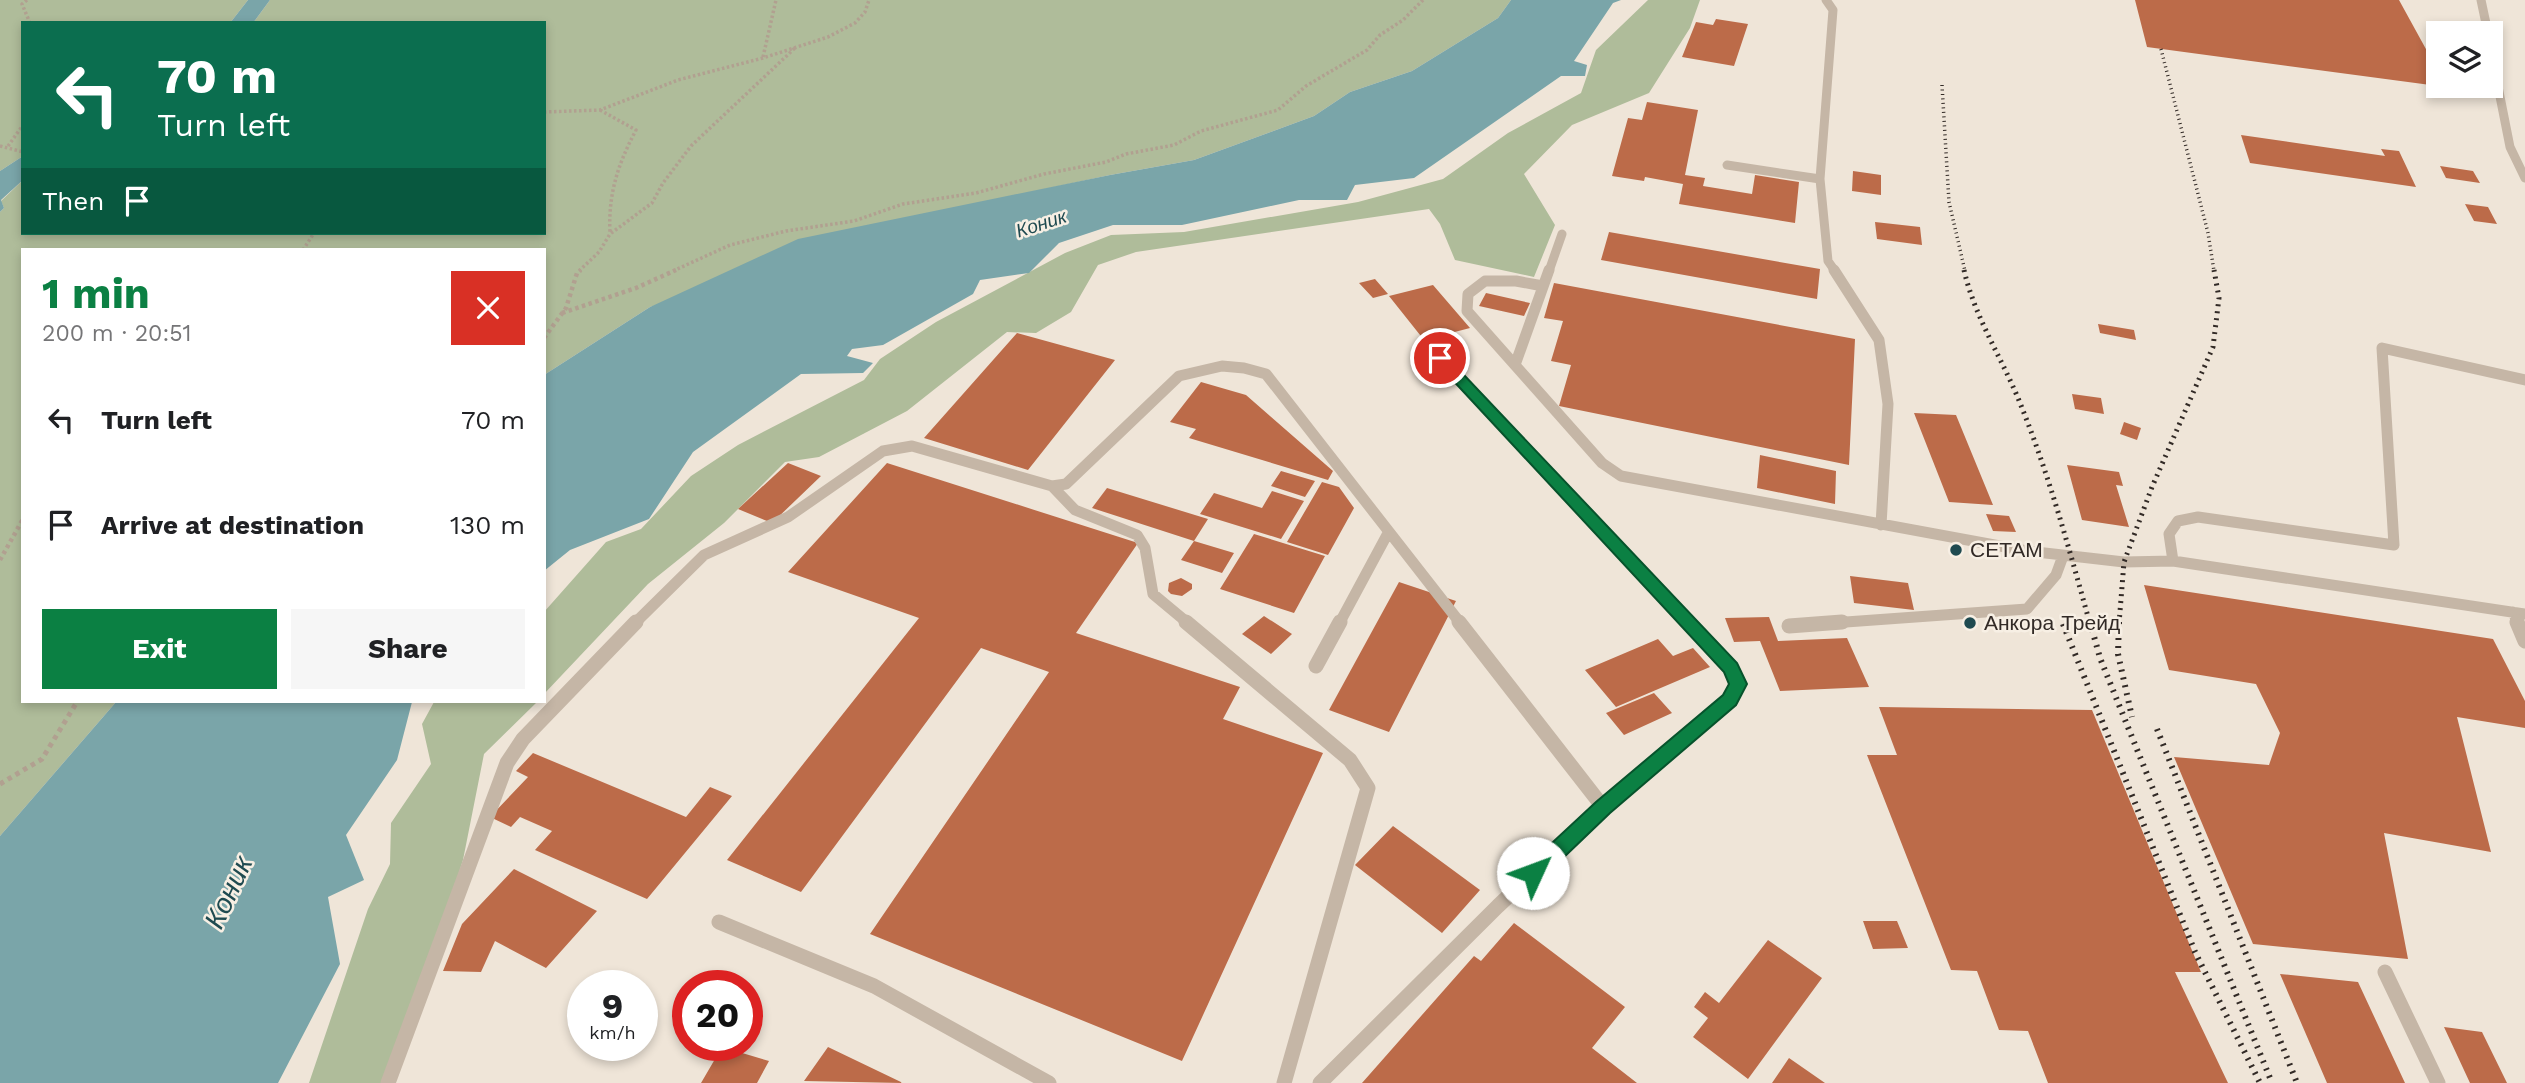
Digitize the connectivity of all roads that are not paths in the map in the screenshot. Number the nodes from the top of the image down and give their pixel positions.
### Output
1 (1826, 0) edge
2 (2481, 0) edge
3 (2485, 21) edge
4 (2500, 98) edge
5 (1727, 165) dead end
6 (2525, 178) edge
7 (1820, 179) junction
8 (1562, 234) dead end
9 (1543, 286) junction
10 (1440, 358) dead end
11 (1515, 365) junction
12 (2525, 380) edge
13 (1052, 486) junction
14 (1881, 525) junction
15 (1388, 533) junction
16 (2063, 555) junction
17 (2173, 561) junction
18 (2519, 613) edge
19 (1789, 626) dead end
20 (2525, 641) edge
21 (1316, 666) dead end
22 (1603, 807) junction
23 (719, 922) dead end
24 (2385, 972) dead end
25 (388, 1083) edge
26 (1049, 1083) edge
27 (1284, 1083) edge
28 (1320, 1083) edge
29 (2438, 1083) edge

1 - 7 lane
2 - 3 lane
4 - 6 lane
5 - 7 lane
7 - 14 lane
8 - 9 lane
9 - 11 lane
9 - 11 lane
10 - 22 lane
11 - 14 lane
12 - 17 lane
13 - 15 lane
13 - 25 lane
13 - 27 lane
14 - 16 lane
15 - 21 lane
15 - 22 lane
16 - 17 lane
16 - 19 lane
17 - 18 lane
18 - 20 lane
22 - 28 lane
23 - 26 lane
24 - 29 lane

